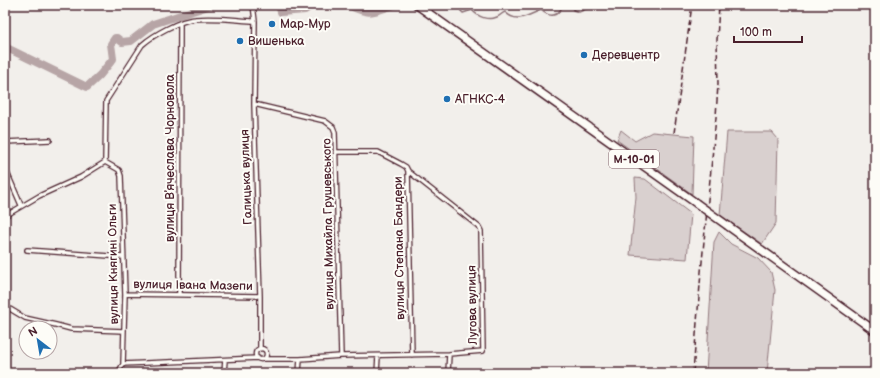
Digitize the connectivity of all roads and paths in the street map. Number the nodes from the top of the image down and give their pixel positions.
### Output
1 (253, 5) edge
2 (417, 5) edge
3 (255, 21) junction
4 (180, 23) junction
5 (254, 104) junction
6 (50, 140) dead end
7 (5, 142) edge
8 (335, 152) junction
9 (105, 162) junction
10 (5, 168) edge
11 (408, 171) junction
12 (21, 206) junction
13 (5, 216) edge
14 (27, 250) dead end
15 (123, 258) junction
16 (125, 294) junction
17 (179, 294) junction
18 (260, 296) junction
19 (5, 306) edge
20 (875, 331) edge
21 (124, 332) junction
22 (260, 349) junction
23 (449, 354) junction
24 (412, 355) junction
25 (341, 356) junction
26 (378, 356) junction
27 (258, 358) junction
28 (264, 359) junction
29 (300, 359) junction
30 (225, 360) junction
31 (123, 364) junction
32 (118, 373) edge
33 (224, 373) edge
34 (299, 373) edge
35 (377, 373) edge
36 (448, 373) edge

1 - 3 street, Галицька вулиця
2 - 20 highway, М-10-01, bridge
3 - 4 street
3 - 5 street, Галицька вулиця
4 - 9 street
4 - 17 street, вулиця Вʼячеслава Чорновола
5 - 8 street, вулиця Михайла Грушевського
5 - 18 street, Галицька вулиця
6 - 7 street
8 - 11 street, вулиця Степана Бандери
8 - 25 street, вулиця Михайла Грушевського
9 - 12 street
9 - 15 street, вулиця Княгині Ольги
10 - 12 street
11 - 23 street, Лугова вулиця
11 - 24 street, вулиця Степана Бандери
12 - 13 street
14 - 15 street
15 - 16 street, вулиця Княгині Ольги
16 - 17 street, вулиця Івана Мазепи
16 - 21 street, вулиця Княгині Ольги
17 - 18 street, вулиця Івана Мазепи
18 - 22 street, Галицька вулиця
19 - 21 street
21 - 31 street, вулиця Княгині Ольги
22 - 27 street
22 - 28 street
23 - 24 street, Лугова вулиця
23 - 36 street
24 - 26 street, Лугова вулиця
25 - 26 street, Лугова вулиця
25 - 29 street, Лугова вулиця
26 - 35 street
27 - 28 street
27 - 30 street
28 - 29 street, Лугова вулиця
29 - 34 street
30 - 31 street
30 - 33 street
31 - 32 street, вулиця Княгині Ольги

